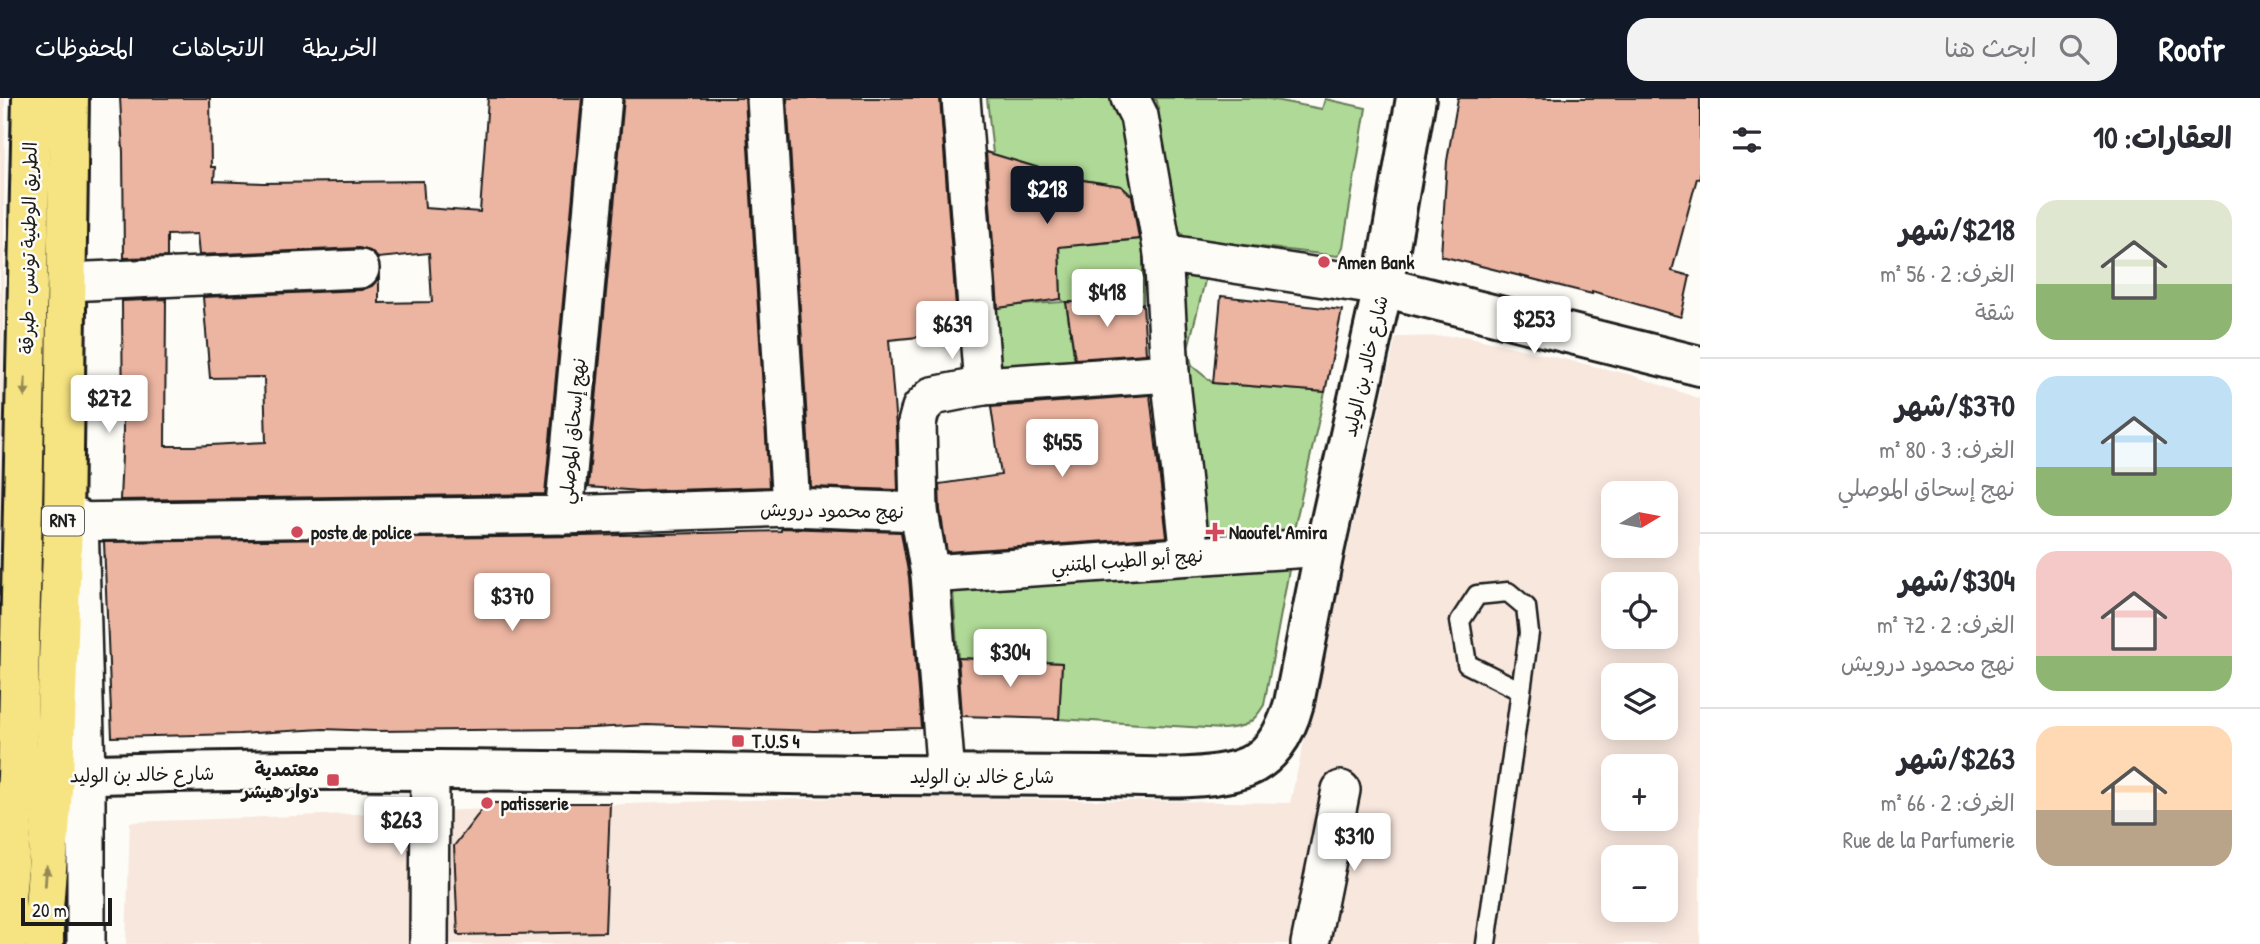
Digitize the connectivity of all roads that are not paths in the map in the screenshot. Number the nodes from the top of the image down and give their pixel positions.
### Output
1 (32, 98) edge
2 (69, 98) edge
3 (81, 98) edge
4 (603, 98) edge
5 (766, 98) edge
6 (961, 98) edge
7 (1130, 98) edge
8 (1416, 98) edge
9 (1163, 253) junction
10 (360, 269) dead end
11 (74, 282) junction
12 (1383, 287) junction
13 (1700, 366) edge
14 (1170, 373) junction
15 (982, 386) junction
16 (791, 508) junction
17 (919, 512) junction
18 (564, 515) junction
19 (71, 522) junction
20 (1325, 547) junction
21 (1190, 556) junction
22 (930, 574) junction
23 (1521, 691) junction
24 (430, 770) junction
25 (70, 774) junction
26 (947, 776) junction
27 (17, 777) junction
28 (1341, 790) dead end
29 (7, 944) edge
30 (44, 944) edge
31 (86, 944) edge
32 (429, 944) edge
33 (1310, 944) edge
34 (1486, 944) edge

1 -> 27 main road, الطريق الوطنية تونس - طبرقة / RN7
2 - 11 main road, الطريق الوطنية تونس - طبرقة / RN7
3 - 11 street
4 - 18 street, نهج إسحاق الموصلي
5 - 16 street
6 - 15 street
7 - 9 street
8 - 12 street, شارع خالد بن الوليد
9 - 12 street
9 - 14 street
10 - 11 street
11 - 19 main road, الطريق الوطنية تونس - طبرقة / RN7
12 - 13 street
12 - 20 street, شارع خالد بن الوليد
14 - 15 street
14 - 21 street
15 - 17 street
16 - 17 street, نهج محمود درويش
16 - 18 street, نهج محمود درويش
17 - 22 street, نهج محمود درويش
18 - 19 street, نهج إسحاق الموصلي
19 - 25 main road, الطريق الوطنية تونس - طبرقة / RN7
20 - 21 street, نهج أبو الطيب المتنبي
20 - 26 street, شارع خالد بن الوليد
21 - 22 street, نهج أبو الطيب المتنبي
22 - 26 street, نهج محمود درويش
23 - 23 lane
23 - 34 lane
24 - 25 street, شارع خالد بن الوليد
24 - 26 street, شارع خالد بن الوليد
24 - 32 street
25 - 27 street, شارع خالد بن الوليد
30 -> 25 main road, الطريق الوطنية تونس - طبرقة / RN7
25 - 31 street
27 - 29 main road, الطريق الوطنية تونس - طبرقة / RN7
28 - 33 street

